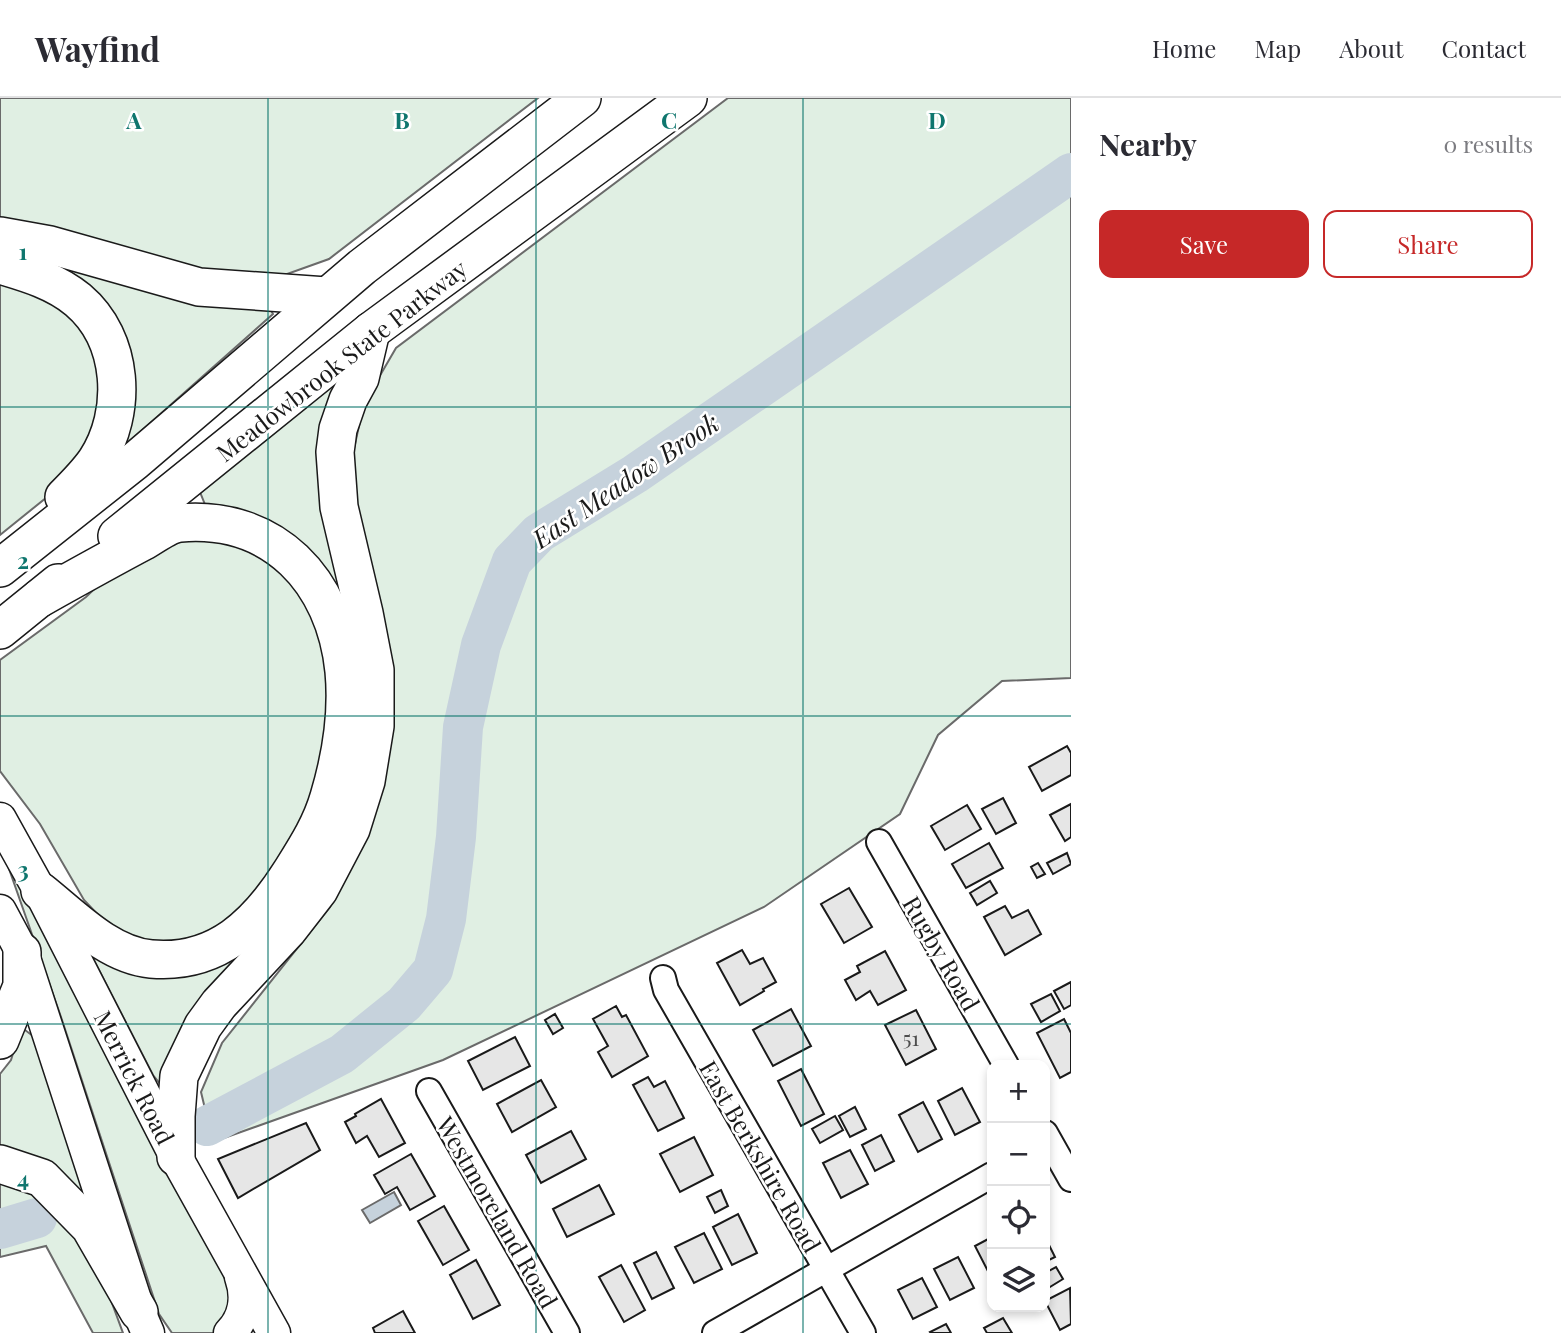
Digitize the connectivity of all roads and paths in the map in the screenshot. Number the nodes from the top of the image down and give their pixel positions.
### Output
1 (582, 98) edge
2 (688, 98) edge
3 (0, 236) edge
4 (0, 265) edge
5 (326, 296) junction
6 (371, 331) junction
7 (4, 565) edge
8 (40, 598) junction
9 (0, 630) edge
10 (0, 819) edge
11 (878, 842) dead end
12 (40, 891) junction
13 (0, 911) edge
14 (22, 952) junction
15 (663, 978) dead end
16 (0, 1040) edge
17 (1003, 1060) edge
18 (429, 1091) dead end
19 (1053, 1138) edge
20 (176, 1157) junction
21 (0, 1164) edge
22 (987, 1178) edge
23 (1071, 1179) edge
24 (235, 1262) junction
25 (827, 1270) junction
26 (147, 1326) edge
27 (230, 1333) edge
28 (274, 1333) edge
29 (567, 1333) edge
30 (715, 1333) edge
31 (863, 1333) edge

1 - 5 highway, Meadowbrook State Parkway
2 - 6 highway, Meadowbrook State Parkway
3 - 5 highway
4 - 7 highway
5 - 7 highway, Meadowbrook State Parkway
6 - 8 highway, Meadowbrook State Parkway
6 - 20 highway
8 - 9 highway, Meadowbrook State Parkway
8 - 12 highway
10 - 12 main road, Merrick Road
11 - 17 street, Rugby Road
12 - 20 main road, Merrick Road
13 - 14 main road
14 - 16 highway
14 - 26 main road
15 - 25 street, East Berkshire Road
18 - 29 street, Westmoreland Road
19 - 23 street
20 - 24 main road, Merrick Road
21 - 26 highway
22 - 25 street
24 - 27 main road
24 - 28 main road, Merrick Road
25 - 30 street
25 - 31 street, East Berkshire Road

